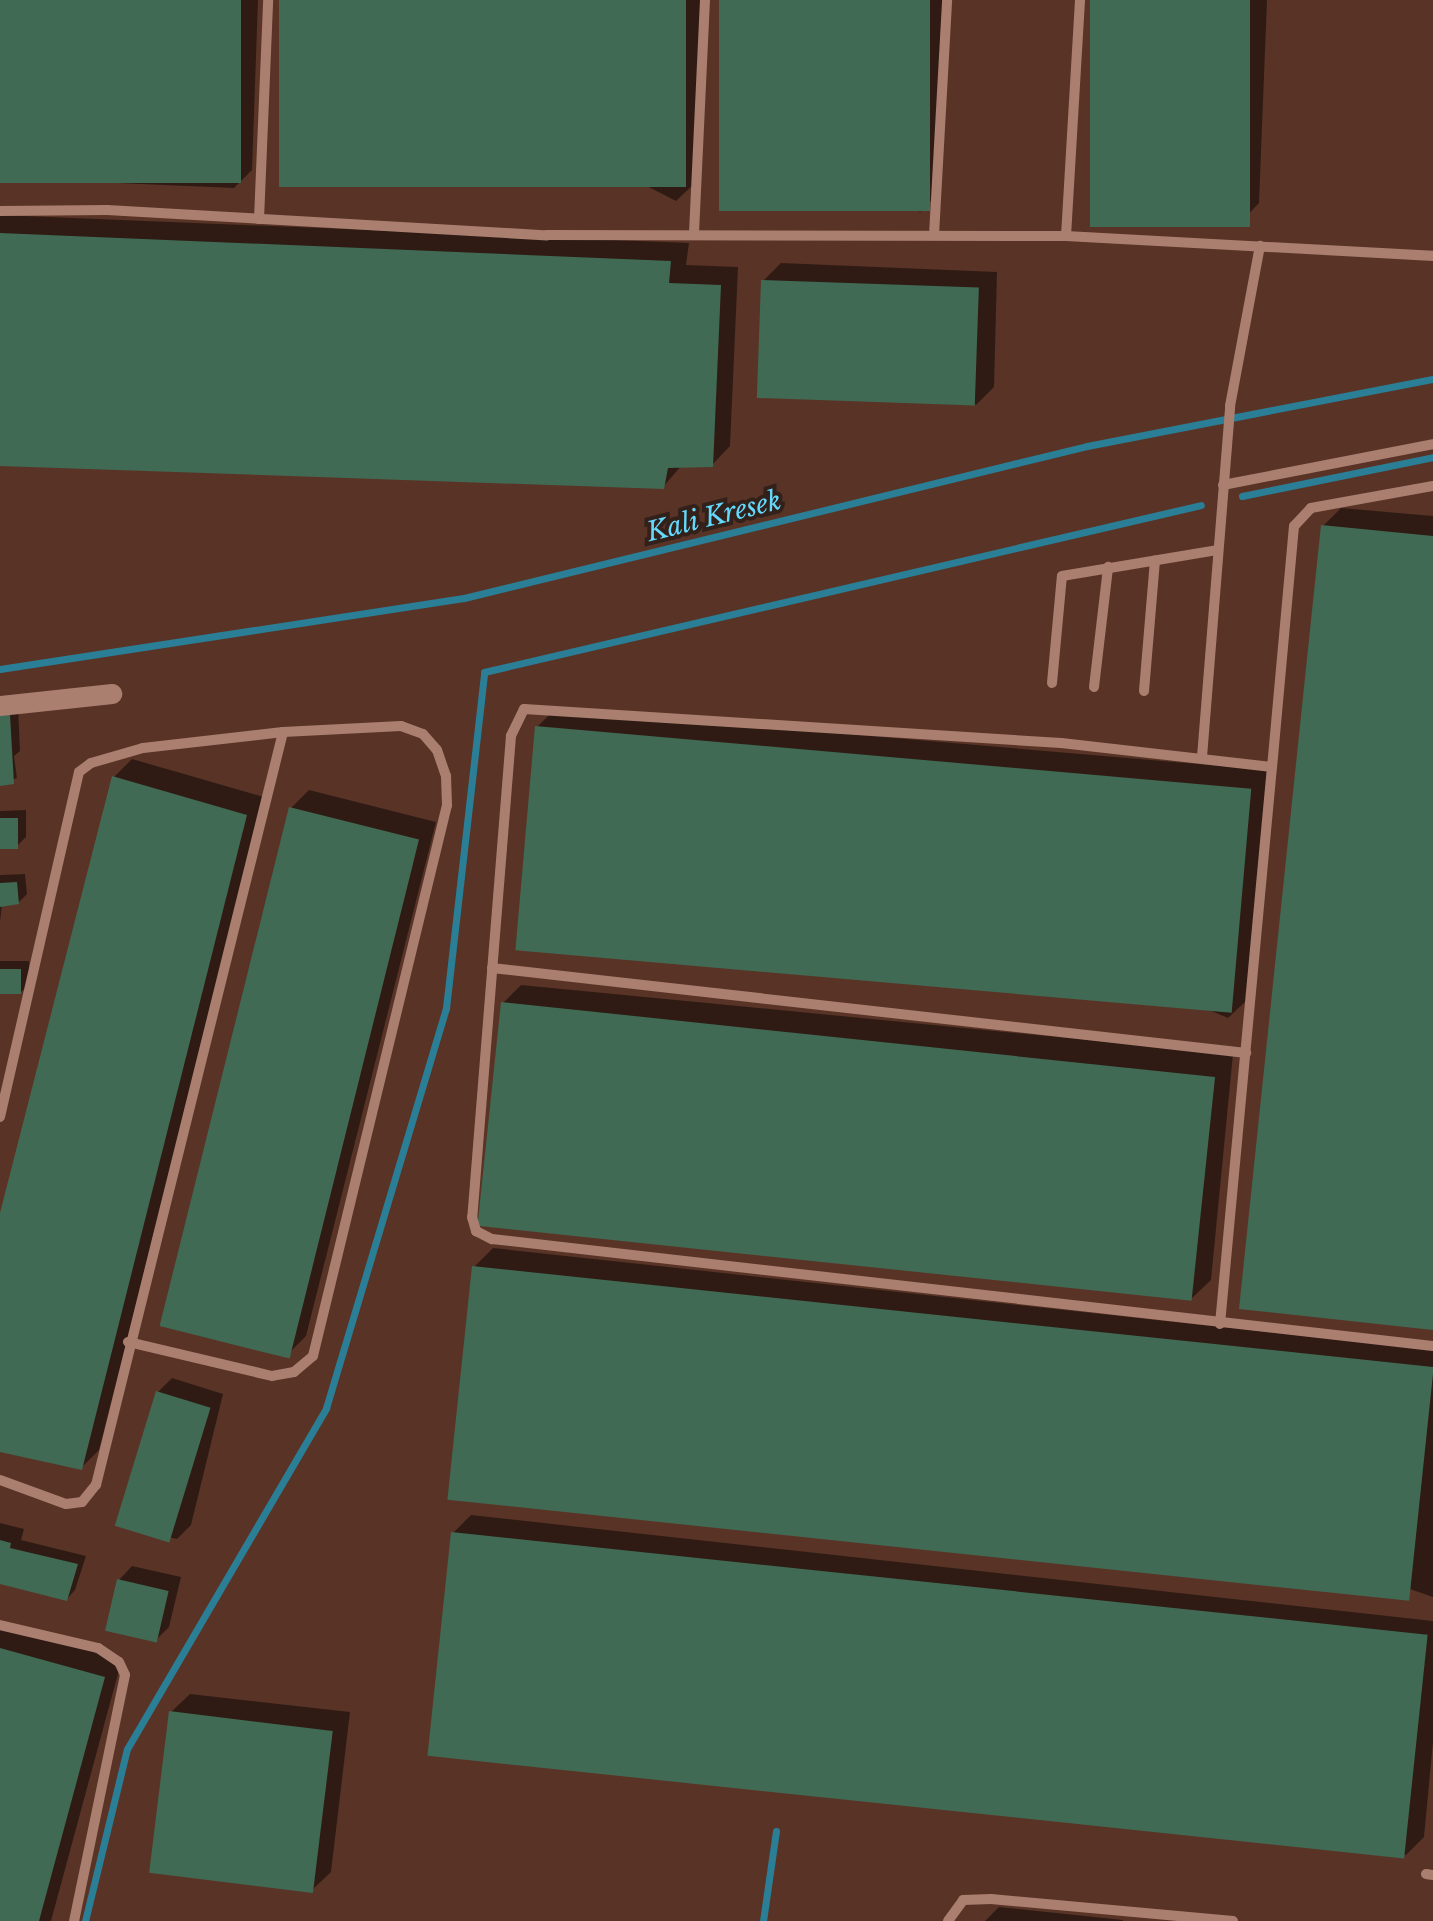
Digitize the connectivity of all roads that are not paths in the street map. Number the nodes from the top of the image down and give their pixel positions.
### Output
1 (268, 0) edge
2 (705, 0) edge
3 (947, 0) edge
4 (1080, 0) edge
5 (0, 211) edge
6 (259, 219) junction
7 (694, 233) junction
8 (934, 235) junction
9 (1066, 236) junction
10 (1260, 246) junction
11 (1433, 256) edge
12 (1433, 444) edge
13 (1223, 485) junction
14 (1433, 486) edge
15 (1217, 550) junction
16 (1155, 560) junction
17 (1108, 567) junction
18 (1052, 683) dead end
19 (1094, 687) dead end
20 (1144, 691) dead end
21 (112, 694) dead end
22 (0, 706) edge
23 (283, 732) junction
24 (1202, 757) junction
25 (1272, 767) junction
26 (492, 968) junction
27 (1246, 1053) junction
28 (0, 1117) edge
29 (1220, 1324) junction
30 (128, 1342) junction
31 (1433, 1346) edge
32 (0, 1480) edge
33 (0, 1625) edge
34 (74, 1921) edge
35 (948, 1921) edge
36 (1233, 1921) edge

1 - 6 lane
2 - 7 lane
3 - 8 lane
4 - 9 lane
5 - 6 lane
6 - 7 lane
7 - 8 lane
8 - 9 lane
9 - 10 lane
10 - 11 lane
10 - 13 lane
12 - 13 lane
13 - 15 lane
14 - 25 lane
15 - 16 lane
15 - 24 lane
16 - 17 lane
16 - 20 lane
17 - 18 lane
17 - 19 lane
21 - 22 street
23 - 28 lane
23 - 30 lane
23 - 30 lane
24 - 25 lane
24 - 26 lane
25 - 27 lane
26 - 27 lane
26 - 29 lane
27 - 29 lane
29 - 31 lane
30 - 32 lane
33 - 34 lane
35 - 36 lane

